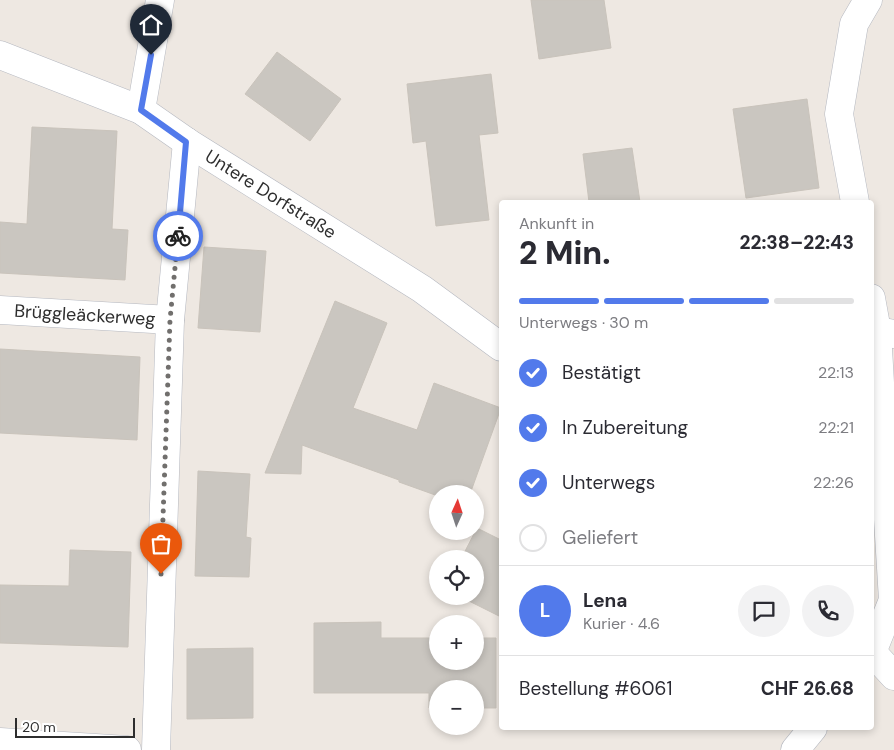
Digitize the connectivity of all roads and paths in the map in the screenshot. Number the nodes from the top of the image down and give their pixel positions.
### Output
1 (160, 0) edge
2 (868, 0) edge
3 (0, 55) edge
4 (141, 110) junction
5 (186, 142) junction
6 (855, 200) edge
7 (874, 305) edge
8 (0, 310) edge
9 (170, 320) junction
10 (885, 332) edge
11 (499, 346) edge
12 (890, 504) edge
13 (874, 648) edge
14 (874, 655) edge
15 (894, 676) edge
16 (811, 730) edge
17 (0, 742) edge
18 (127, 750) edge
19 (156, 750) edge
20 (795, 750) edge

1 - 4 street
2 - 6 street
3 - 4 street, Untere Dorfstraße
4 - 5 street, Untere Dorfstraße
5 - 9 street, Brüggleäckerweg
5 - 11 street, Untere Dorfstraße
7 - 10 street
8 - 9 street, Brüggleäckerweg
9 - 19 street, Brüggleäckerweg
10 - 12 street
12 - 13 street
14 - 15 street
16 - 20 street
17 - 18 street

